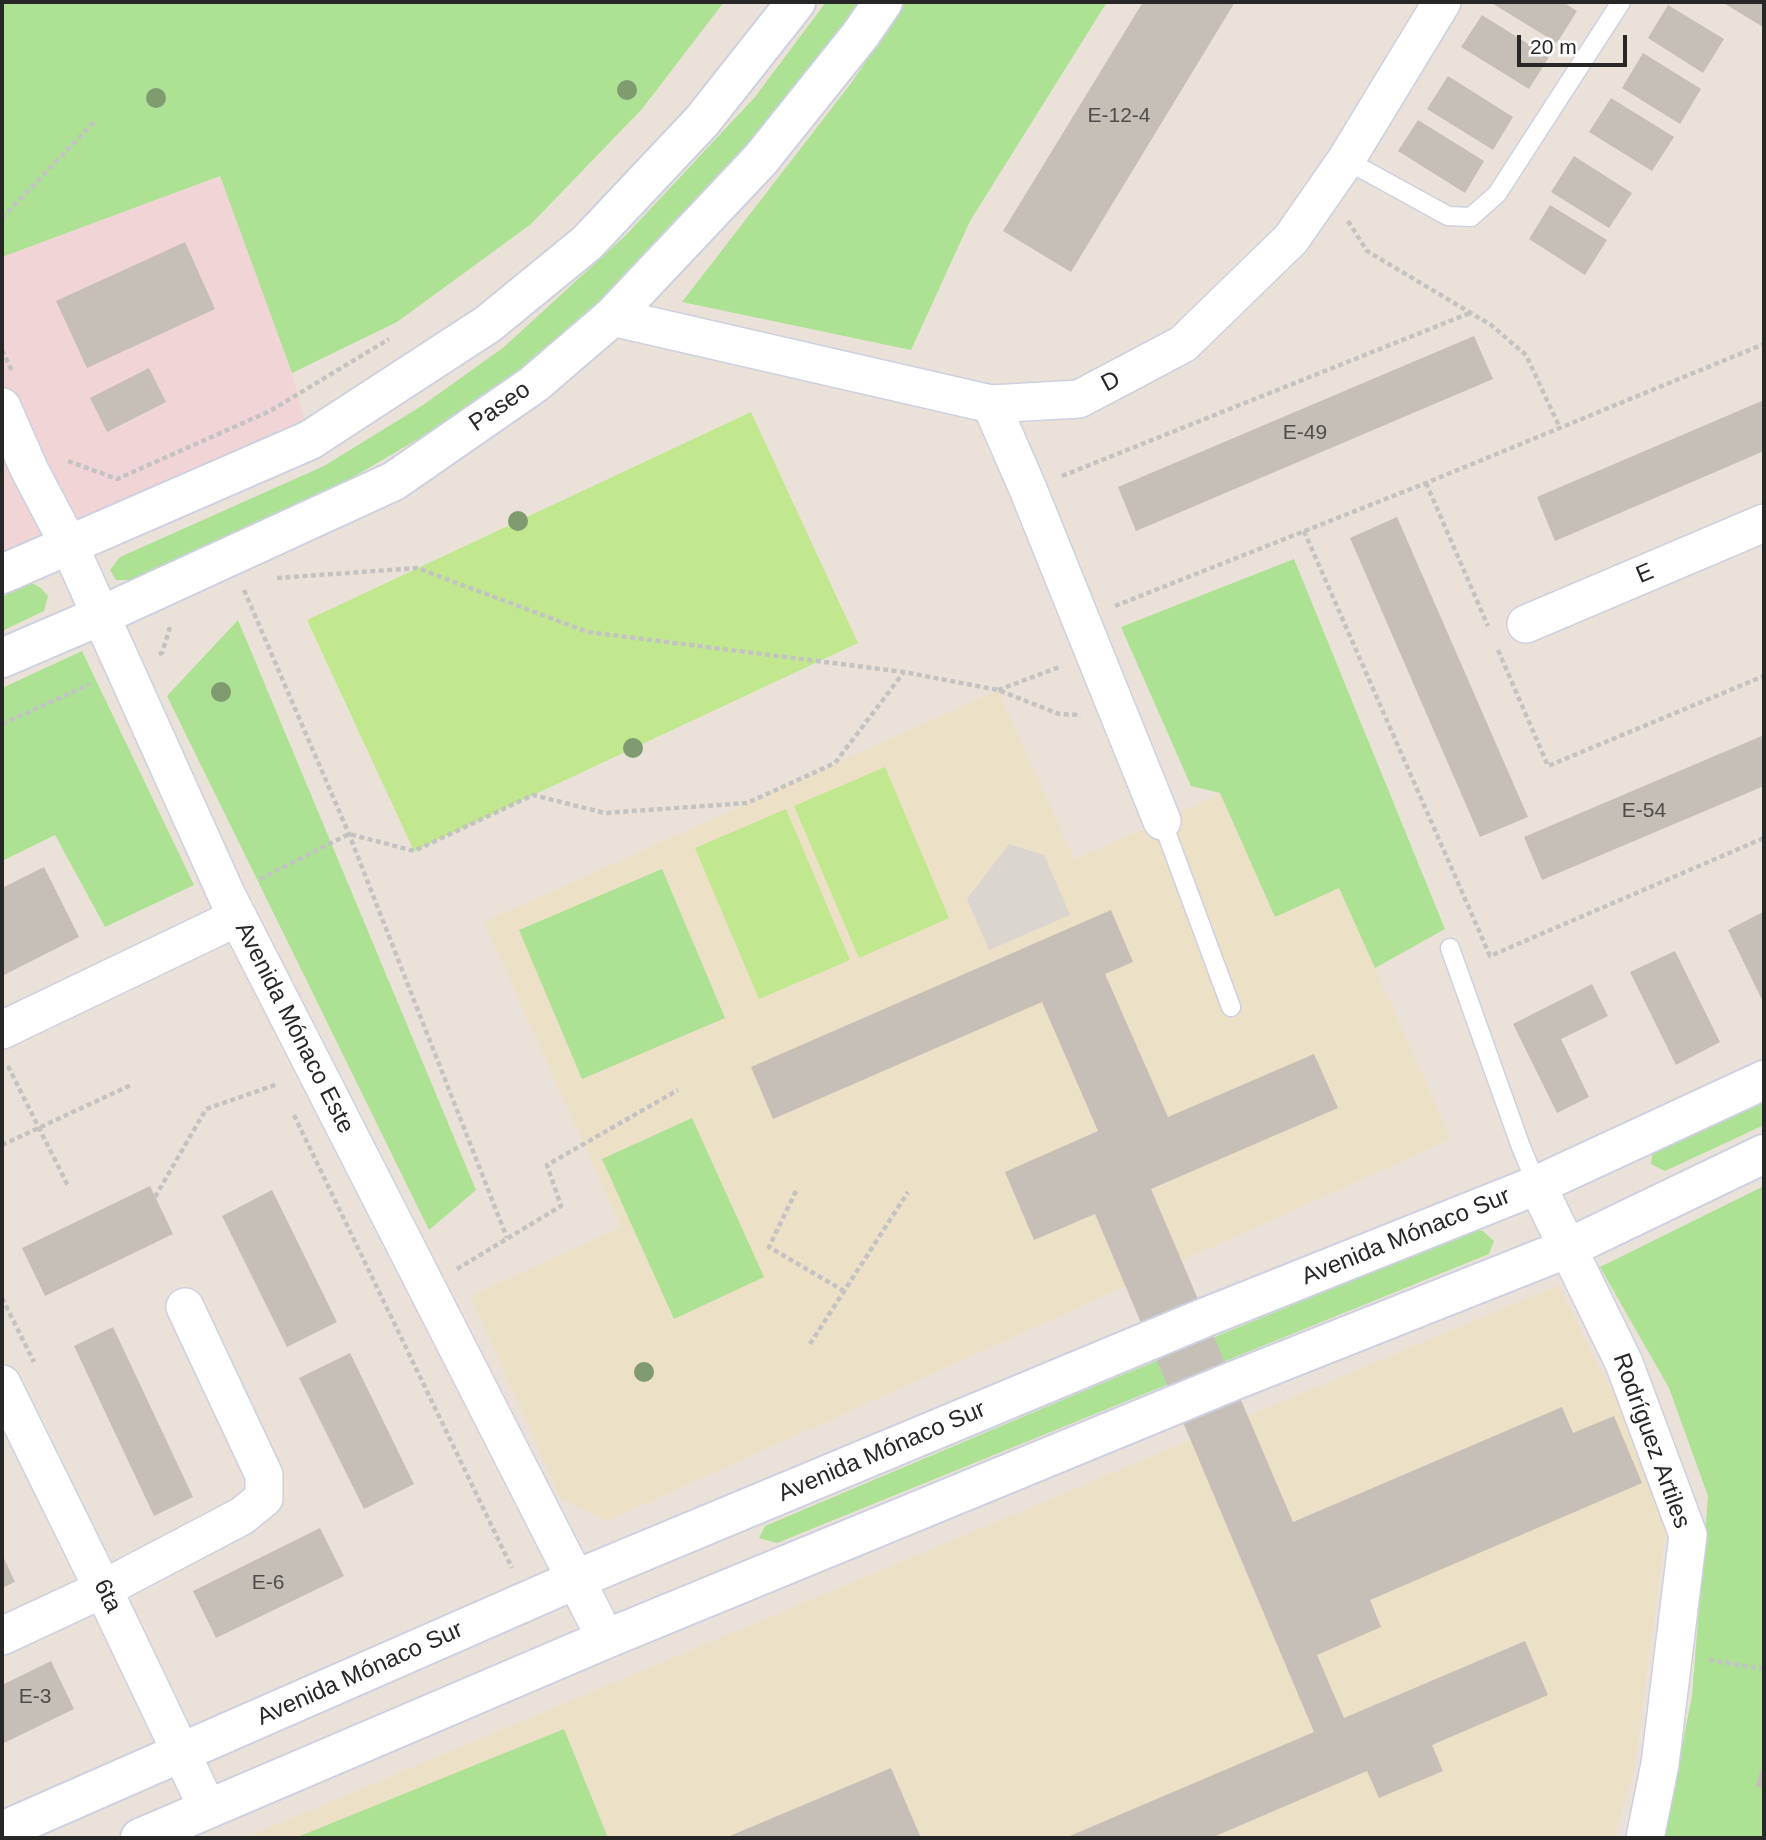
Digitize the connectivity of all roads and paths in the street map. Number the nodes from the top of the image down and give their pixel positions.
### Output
1 (796, 2) edge
2 (883, 2) edge
3 (1442, 2) edge
4 (1621, 2) edge
5 (95, 121) dead end
6 (1337, 174) junction
7 (2, 218) edge
8 (1470, 313) junction
9 (612, 317) junction
10 (400, 333) dead end
11 (1764, 344) edge
12 (991, 404) junction
13 (2, 407) edge
14 (1560, 428) junction
15 (117, 479) dead end
16 (1426, 483) junction
17 (1028, 489) junction
18 (1764, 523) edge
19 (1304, 531) junction
20 (69, 545) junction
21 (2, 574) edge
22 (267, 579) dead end
23 (240, 580) dead end
24 (100, 616) junction
25 (1082, 620) junction
26 (1526, 624) dead end
27 (1095, 653) junction
28 (2, 658) edge
29 (904, 672) junction
30 (1764, 676) edge
31 (998, 690) junction
32 (1120, 717) junction
33 (1162, 821) joint
34 (349, 834) junction
35 (1764, 838) edge
36 (232, 906) junction
37 (1450, 948) dead end
38 (1231, 1007) dead end
39 (4, 1047) edge
40 (1764, 1080) edge
41 (278, 1084) dead end
42 (131, 1085) dead end
43 (678, 1090) dead end
44 (39, 1128) junction
45 (2, 1146) edge
46 (1764, 1154) edge
47 (1537, 1185) junction
48 (68, 1186) dead end
49 (796, 1191) dead end
50 (908, 1192) dead end
51 (155, 1197) dead end
52 (507, 1238) junction
53 (1568, 1248) junction
54 (426, 1287) junction
55 (844, 1291) junction
56 (185, 1307) dead end
57 (810, 1344) dead end
58 (2, 1384) edge
59 (577, 1579) junction
60 (103, 1589) junction
61 (2, 1636) edge
62 (606, 1639) junction
63 (1673, 1658) junction
64 (1764, 1669) edge
65 (181, 1752) junction
66 (208, 1809) junction
67 (2, 1831) edge
68 (140, 1838) edge
69 (1645, 1838) edge

1 - 20 main road
2 - 9 main road, Paseo
3 - 6 street, D
4 - 6 lane
5 - 7 path
6 - 8 path
6 - 12 street, D
8 - 14 path
8 - 17 path
9 - 12 street, D
9 - 24 main road, Paseo
10 - 15 path
11 - 14 path
12 - 17 street
13 - 20 street, Avenida Mónaco Este
14 - 16 path
16 - 19 path
16 - 30 path
17 - 25 street
18 - 26 street, E
19 - 25 path
19 - 35 path
20 - 21 main road
20 - 24 street, Avenida Mónaco Este
22 - 29 path
23 - 34 path
24 - 28 main road, Paseo
24 - 36 street, Avenida Mónaco Este
25 - 27 street
27 - 31 path
27 - 32 street
29 - 31 path
29 - 34 path
31 - 32 path
32 - 33 street
33 - 38 lane
34 - 36 path
34 - 52 path
36 - 39 street
36 - 54 street, Avenida Mónaco Este
37 - 47 lane
39 - 44 path
40 - 47 main road, Avenida Mónaco Sur
41 - 51 path
42 - 44 path
43 - 52 path
44 - 45 path
44 - 48 path
46 - 53 main road
47 - 53 street, Rodríguez Artiles
47 - 59 main road, Avenida Mónaco Sur
49 - 55 path
50 - 55 path
52 - 54 path
53 - 62 main road
53 - 63 street, Rodríguez Artiles
54 - 59 street, Avenida Mónaco Este
55 - 57 path
56 - 60 street
58 - 60 street, 6ta
59 - 62 street, Avenida Mónaco Este
59 - 65 main road, Avenida Mónaco Sur
60 - 61 street
60 - 65 street, 6ta
62 - 66 main road
63 - 64 path
63 - 69 street, Rodríguez Artiles
65 - 66 street, 6ta
65 - 67 main road, Avenida Mónaco Sur
66 - 68 main road

